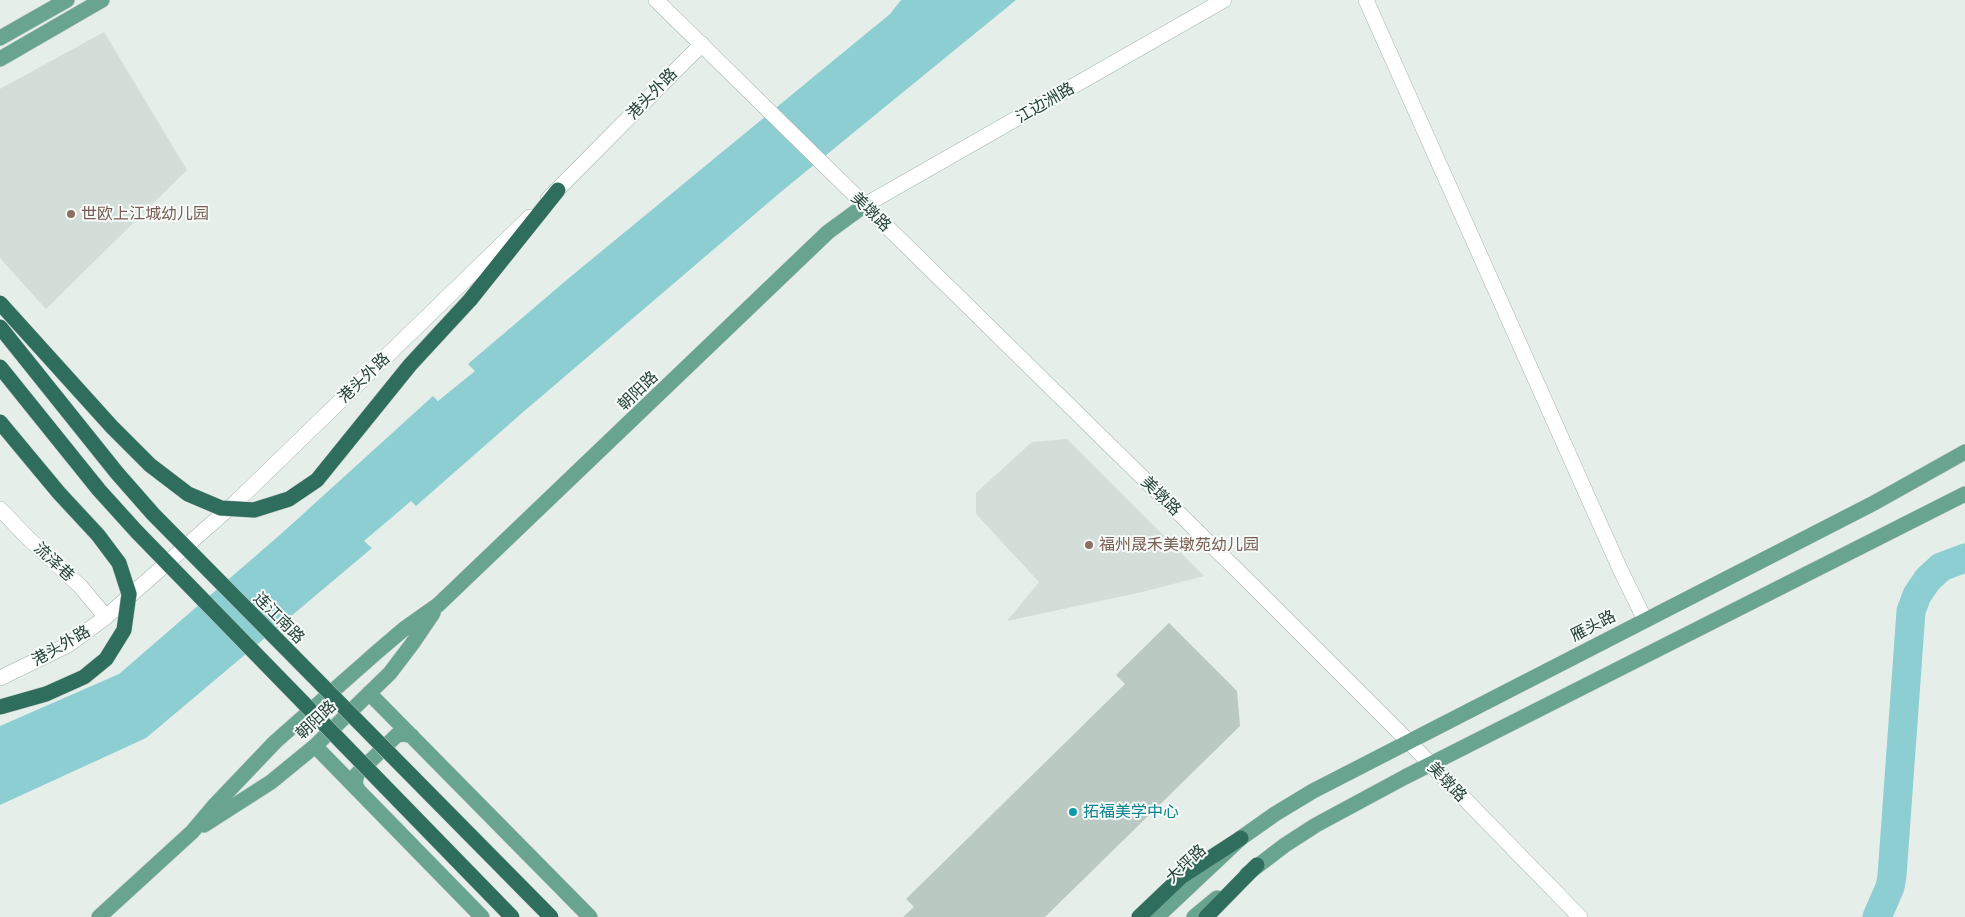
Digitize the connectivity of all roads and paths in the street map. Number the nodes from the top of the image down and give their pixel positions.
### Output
1 (67, 0) edge
2 (102, 0) edge
3 (656, 0) edge
4 (1224, 0) edge
5 (1366, 0) edge
6 (0, 38) edge
7 (702, 44) junction
8 (0, 59) edge
9 (558, 190) junction
10 (865, 205) junction
11 (0, 302) edge
12 (0, 327) edge
13 (0, 367) edge
14 (0, 422) edge
15 (1965, 452) edge
16 (1965, 494) edge
17 (0, 509) edge
18 (438, 606) junction
19 (106, 617) junction
20 (1645, 620) junction
21 (0, 678) edge
22 (369, 693) junction
23 (0, 707) edge
24 (412, 736) junction
25 (1408, 741) junction
26 (315, 746) junction
27 (1430, 764) junction
28 (358, 790) junction
29 (192, 832) junction
30 (1241, 838) junction
31 (1257, 865) junction
32 (100, 917) edge
33 (482, 917) edge
34 (512, 917) edge
35 (551, 917) edge
36 (590, 917) edge
37 (1140, 917) edge
38 (1157, 917) edge
39 (1194, 917) edge
40 (1206, 917) edge
41 (1580, 917) edge

1 - 6 main road
2 - 8 main road
3 - 7 street
4 - 10 street, 江边洲路
5 - 20 street
7 - 9 street, 港头外路
7 - 10 street, 美墩路
9 - 11 highway, bridge
9 - 19 street, 港头外路
10 - 18 main road, 朝阳路
10 - 25 street, 美墩路
12 - 35 highway, 连江南路, bridge
13 - 34 highway, bridge
14 - 23 highway, bridge
15 - 20 main road, 雁头路
16 - 27 main road
17 - 19 street, 流泽巷
18 - 22 main road, 朝阳路
18 - 29 main road, 朝阳路
19 - 21 street, 港头外路
20 - 25 main road, 雁头路
22 - 24 main road
22 - 26 main road, 朝阳路
24 - 28 main road
24 - 36 main road
25 - 27 street, 美墩路
25 - 30 main road, 雁头路
26 - 28 main road
26 - 29 main road, 朝阳路
27 - 31 main road
27 - 41 street, 美墩路
28 - 33 main road
29 - 32 main road, 朝阳路
30 - 37 highway
30 - 38 main road, 大坪路
31 - 39 main road
31 - 40 highway

